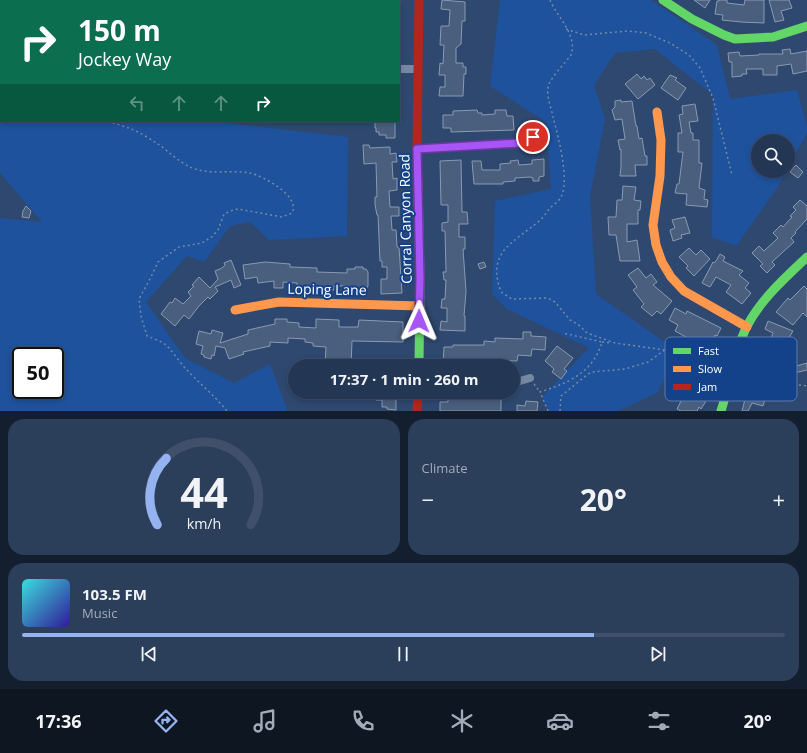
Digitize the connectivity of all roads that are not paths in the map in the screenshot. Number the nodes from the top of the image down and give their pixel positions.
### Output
1 (419, 0) edge
2 (666, 1) edge
3 (807, 26) edge
4 (400, 68) edge
5 (418, 69) junction
6 (657, 112) dead end
7 (533, 137) dead end
8 (417, 149) junction
9 (807, 257) edge
10 (420, 306) junction
11 (235, 310) dead end
12 (747, 327) junction
13 (743, 337) edge
14 (419, 359) edge
15 (530, 378) road end
16 (520, 381) edge
17 (418, 399) edge
18 (724, 401) edge
19 (417, 411) edge
20 (721, 411) edge

1 - 5 street, Corral Canyon Road
2 - 3 street
4 - 5 street
5 - 8 street, Corral Canyon Road
6 - 12 street
7 - 8 street
8 - 10 street, Corral Canyon Road
9 - 12 street
10 - 11 street, Loping Lane
10 - 14 street, Corral Canyon Road
12 - 13 street
15 - 16 street
17 - 19 street
18 - 20 street

